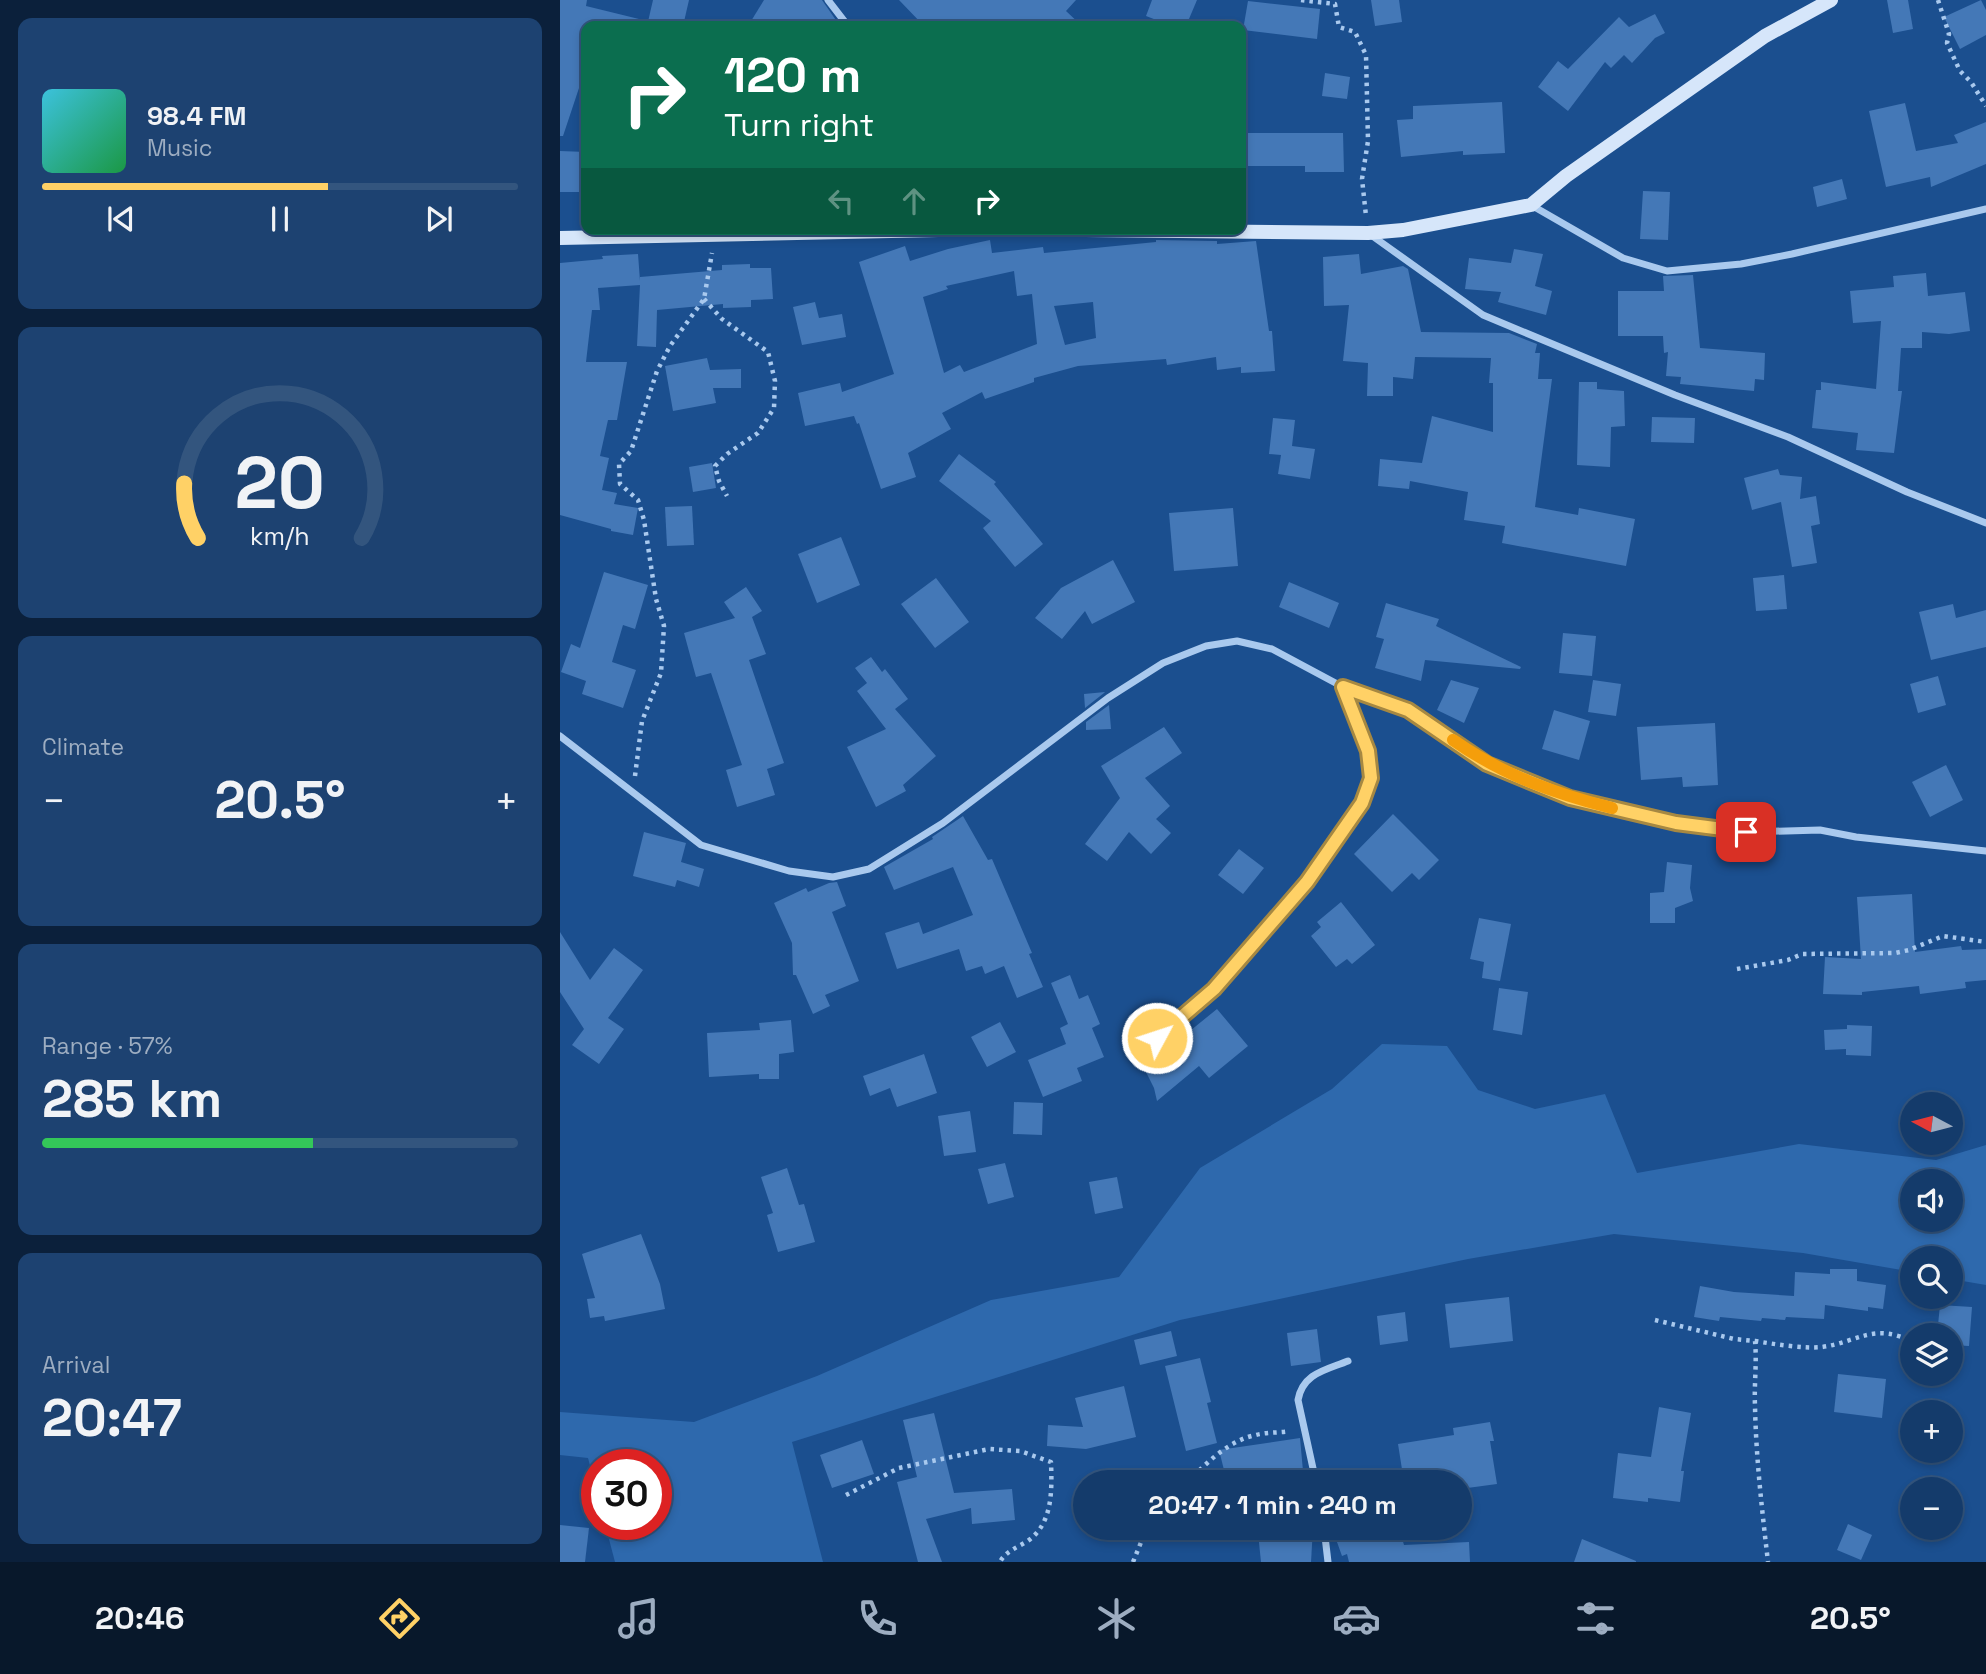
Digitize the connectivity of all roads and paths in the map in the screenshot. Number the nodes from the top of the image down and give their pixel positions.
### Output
1 (828, 0) edge
2 (1301, 0) edge
3 (1831, 0) edge
4 (1938, 0) edge
5 (844, 21) edge
6 (1986, 106) edge
7 (1531, 205) junction
8 (1986, 209) edge
9 (1246, 232) edge
10 (1367, 233) junction
11 (653, 235) edge
12 (715, 235) edge
13 (560, 238) edge
14 (704, 299) junction
15 (727, 496) dead end
16 (1986, 523) edge
17 (1343, 687) junction
18 (560, 736) edge
19 (633, 794) junction
20 (1986, 851) edge
21 (1986, 942) edge
22 (1737, 969) dead end
23 (1157, 1038) dead end
24 (1655, 1320) dead end
25 (1900, 1338) edge
26 (1755, 1341) junction
27 (1348, 1361) dead end
28 (1305, 1427) junction
29 (1199, 1470) edge
30 (1314, 1470) edge
31 (846, 1495) dead end
32 (1142, 1540) edge
33 (1325, 1540) edge
34 (1000, 1562) edge
35 (1133, 1562) edge
36 (1328, 1562) edge
37 (1768, 1562) edge

1 - 5 street
2 - 10 path
3 - 7 main road
4 - 6 path
7 - 8 street
7 - 10 main road
9 - 10 main road
10 - 16 street
11 - 13 main road
12 - 14 path
14 - 15 path
14 - 19 path
17 - 19 street
17 - 20 street
17 - 23 street
18 - 19 street
21 - 22 path
24 - 26 path
25 - 26 path
26 - 37 path
27 - 28 street
28 - 29 path
28 - 30 street
31 - 34 path
32 - 35 path
33 - 36 street

